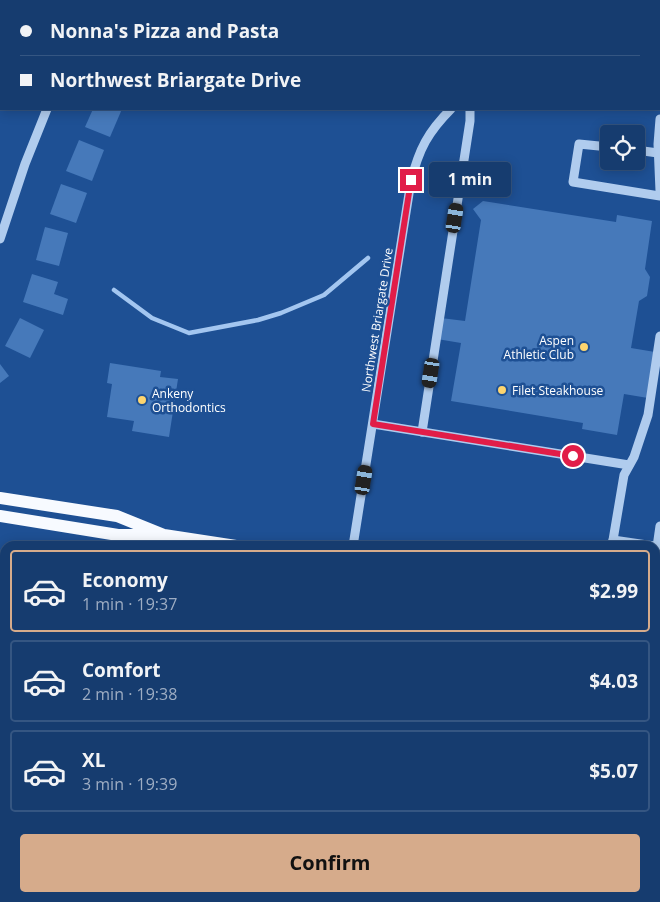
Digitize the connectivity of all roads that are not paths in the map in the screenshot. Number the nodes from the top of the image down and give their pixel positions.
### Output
1 (47, 110) edge
2 (450, 110) edge
3 (470, 110) edge
4 (660, 120) edge
5 (600, 146) edge
6 (645, 151) edge
7 (658, 152) junction
8 (660, 191) edge
9 (660, 196) edge
10 (0, 239) edge
11 (660, 336) edge
12 (373, 424) junction
13 (422, 432) junction
14 (630, 465) junction
15 (0, 498) edge
16 (0, 516) edge
17 (660, 526) edge
18 (163, 540) edge
19 (354, 541) edge
20 (612, 541) edge
21 (658, 541) edge

1 - 10 street
2 - 12 street, Northwest Briargate Drive
3 - 13 street
4 - 7 street
5 - 9 street
6 - 7 street
7 - 8 street
11 - 14 street
12 - 13 street
12 - 19 street, Northwest Briargate Drive
13 - 14 street
14 - 20 street
15 - 18 main road
16 - 18 main road
17 - 21 street

